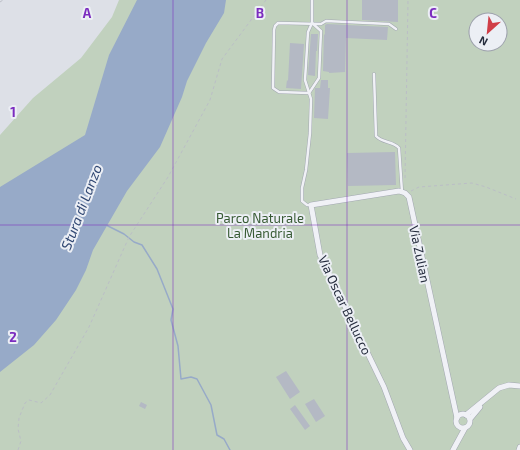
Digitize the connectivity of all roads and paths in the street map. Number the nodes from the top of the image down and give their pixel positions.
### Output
1 (3, 0) edge
2 (266, 0) edge
3 (312, 0) edge
4 (408, 0) edge
5 (0, 2) edge
6 (312, 24) junction
7 (396, 29) dead end
8 (374, 74) dead end
9 (309, 93) junction
10 (405, 178) dead end
11 (404, 193) junction
12 (516, 199) dead end
13 (311, 205) junction
14 (520, 386) edge
15 (455, 409) junction
16 (466, 416) junction
17 (457, 418) junction
18 (459, 426) junction
19 (466, 428) junction
20 (458, 443) junction
21 (18, 450) edge
22 (410, 450) edge
23 (453, 450) edge

1 - 5 path
2 - 21 path
3 - 6 lane
4 - 10 path
6 - 7 lane
6 - 9 lane
6 - 9 lane
6 - 9 lane
8 - 11 lane
9 - 13 lane, Via Oscar Bellucco
11 - 12 path
11 - 13 street
11 - 15 street, Via Zulian
13 - 22 street, Via Oscar Bellucco
14 - 16 street
15 - 16 street
15 - 17 street, Via Zulian
16 - 17 street
16 - 19 street
17 - 18 street
18 - 19 street
18 - 20 street
19 - 20 street
20 - 23 street

